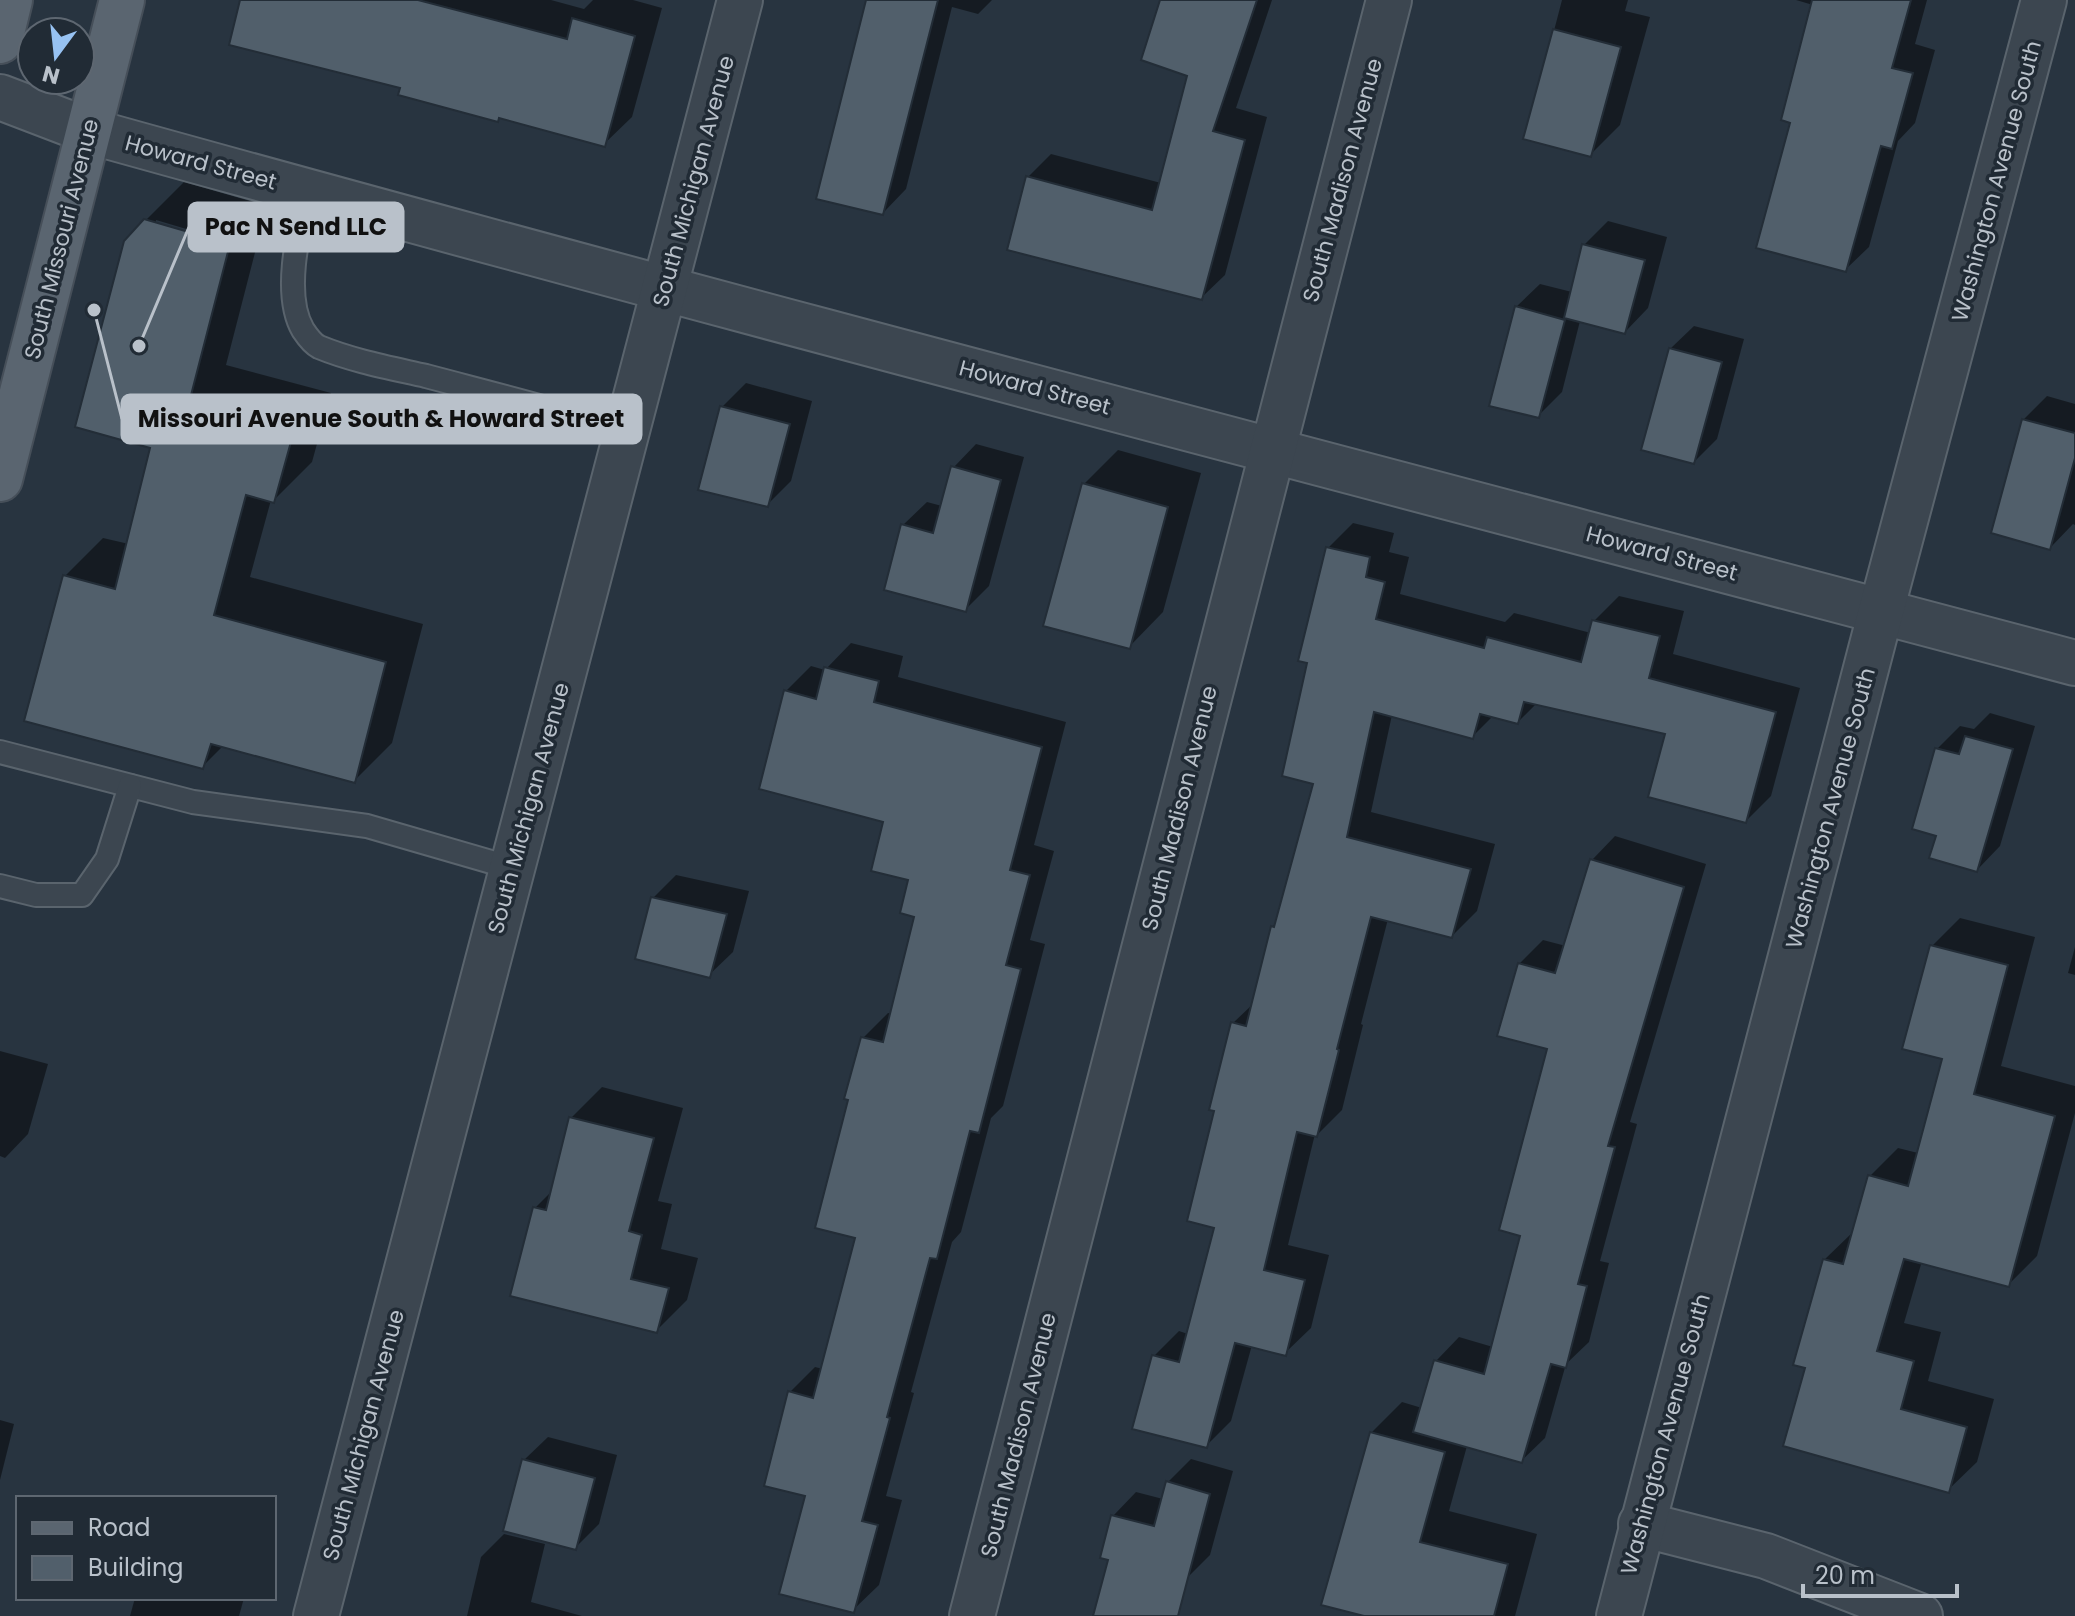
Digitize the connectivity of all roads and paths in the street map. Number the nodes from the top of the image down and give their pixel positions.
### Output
1 (10, 0) edge
2 (122, 0) edge
3 (740, 0) edge
4 (1389, 0) edge
5 (2044, 0) edge
6 (0, 41) edge
7 (0, 97) edge
8 (89, 131) junction
9 (308, 191) junction
10 (665, 290) junction
11 (628, 431) junction
12 (1271, 449) junction
13 (0, 479) edge
14 (1881, 611) junction
15 (2075, 663) edge
16 (0, 752) edge
17 (130, 786) junction
18 (512, 868) junction
19 (0, 886) edge
20 (1641, 1524) junction
21 (316, 1616) edge
22 (972, 1616) edge
23 (1619, 1616) edge
24 (1920, 1616) edge

1 - 6 main road
2 - 8 main road, South Missouri Avenue
3 - 10 street, South Michigan Avenue
4 - 12 street, South Madison Avenue
5 - 14 street, Washington Avenue South
7 - 8 street, Howard Street
8 - 9 street, Howard Street
8 - 13 main road, South Missouri Avenue
9 - 10 street, Howard Street
9 - 11 lane
10 - 11 street, South Michigan Avenue
10 - 12 street, Howard Street
11 - 18 street, South Michigan Avenue
12 - 14 street, Howard Street
12 - 22 street, South Madison Avenue
14 - 15 street, Howard Street
14 - 20 street, Washington Avenue South
16 - 17 lane
17 - 18 lane
17 - 19 lane
18 - 21 street, South Michigan Avenue
20 - 23 street, Washington Avenue South
20 - 24 street

